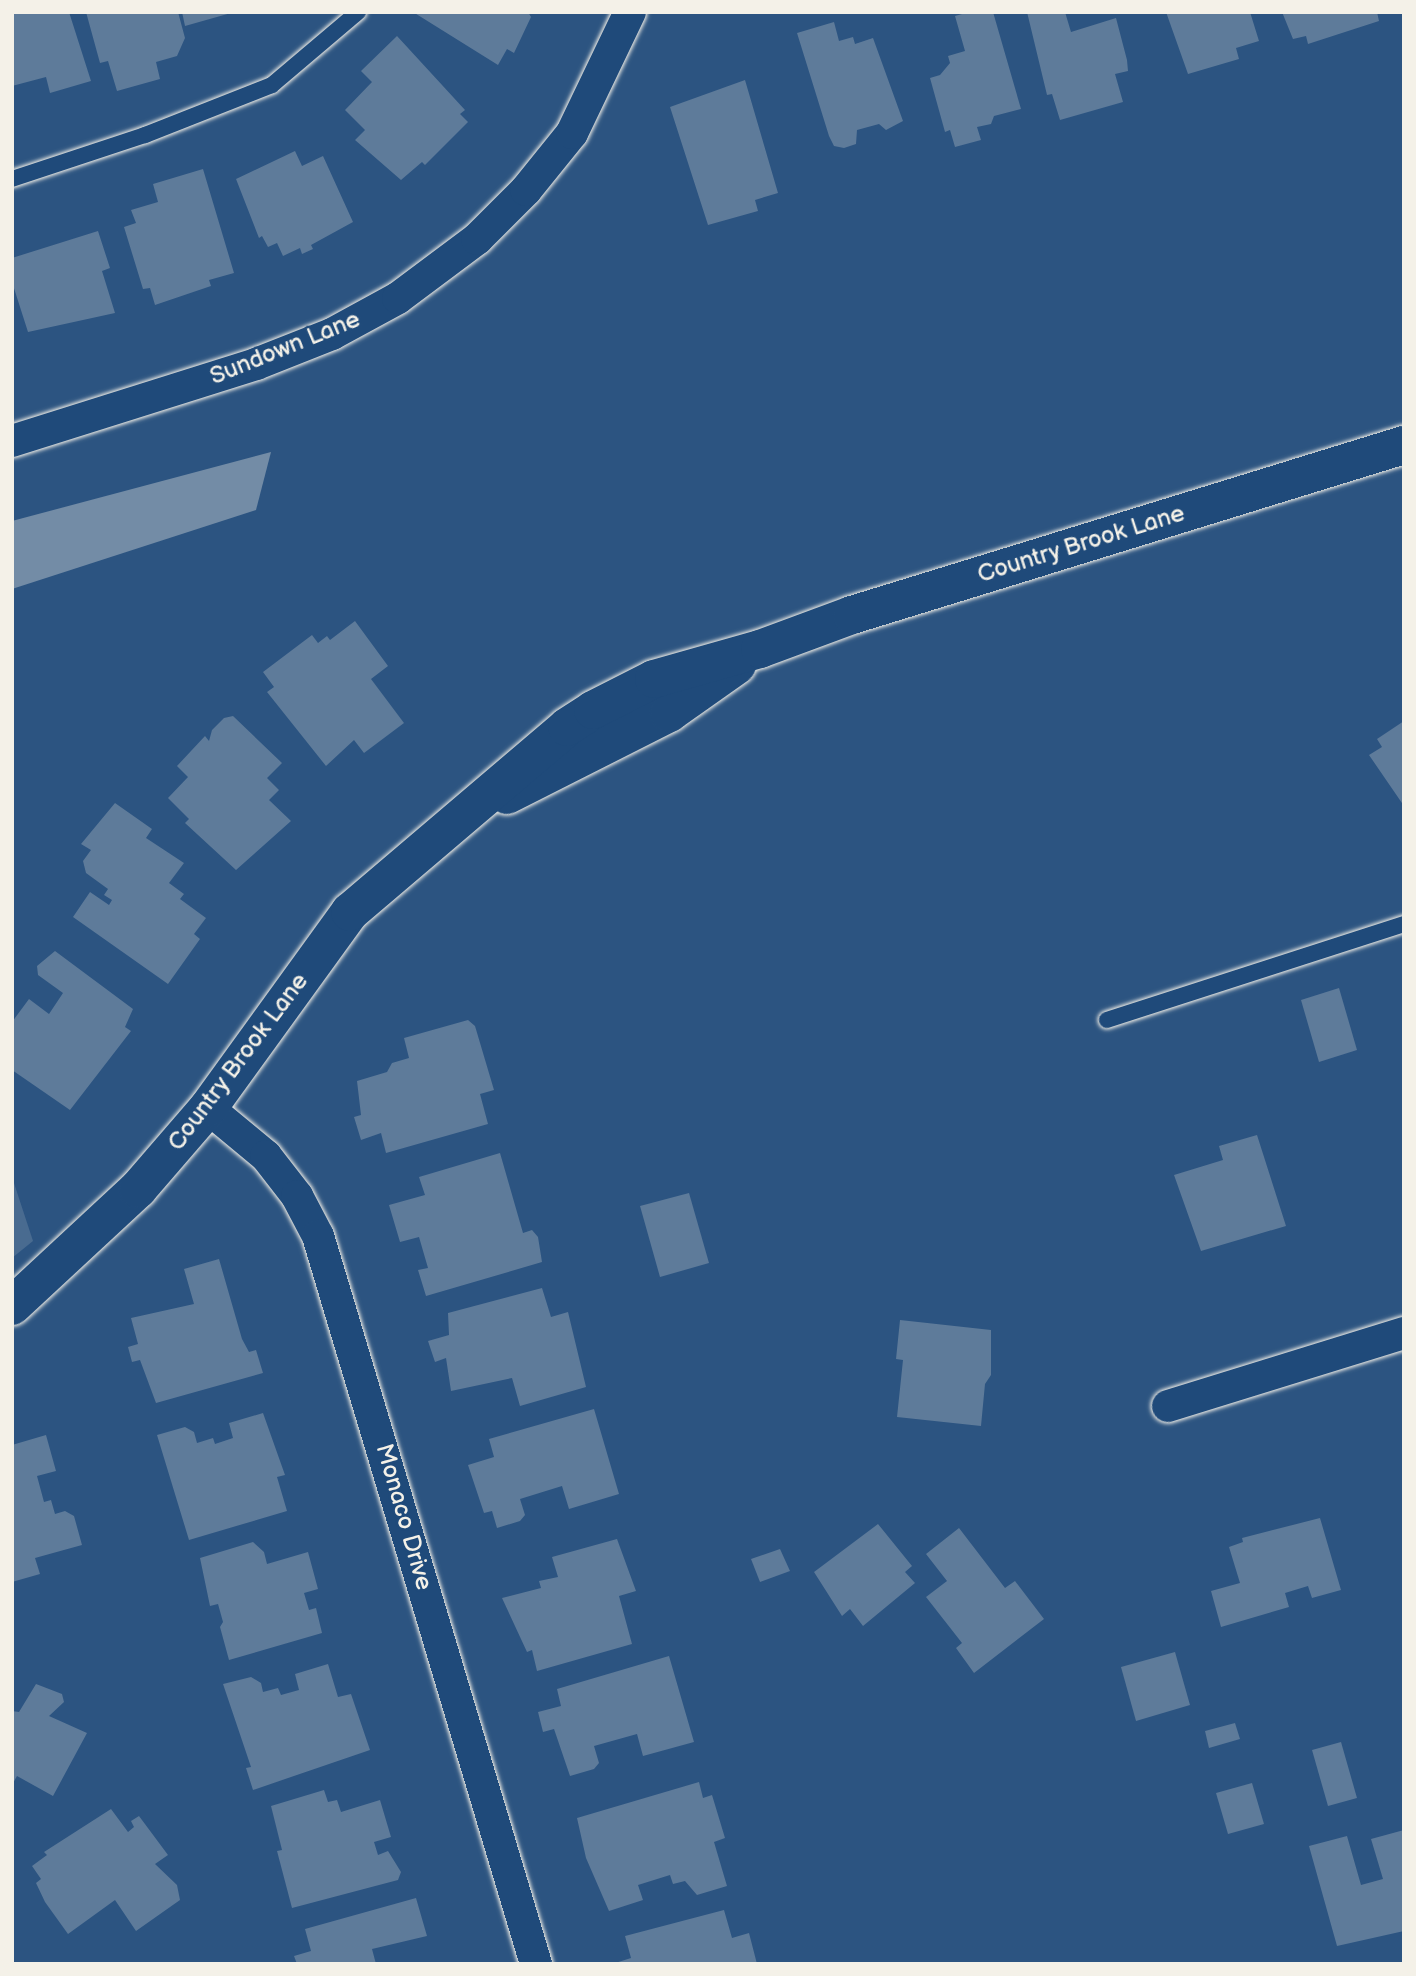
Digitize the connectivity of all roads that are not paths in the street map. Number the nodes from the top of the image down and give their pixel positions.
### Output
1 (358, 12) edge
2 (630, 12) edge
3 (12, 179) edge
4 (12, 442) edge
5 (1404, 445) edge
6 (1404, 924) edge
7 (1107, 1020) dead end
8 (208, 1108) junction
9 (12, 1306) edge
10 (1404, 1333) edge
11 (1168, 1406) dead end
12 (537, 1964) edge

1 - 3 lane
2 - 4 street, Sundown Lane
5 - 8 street, Country Brook Lane
6 - 7 lane
8 - 9 street, Country Brook Lane
8 - 12 street, Monaco Drive
10 - 11 street

